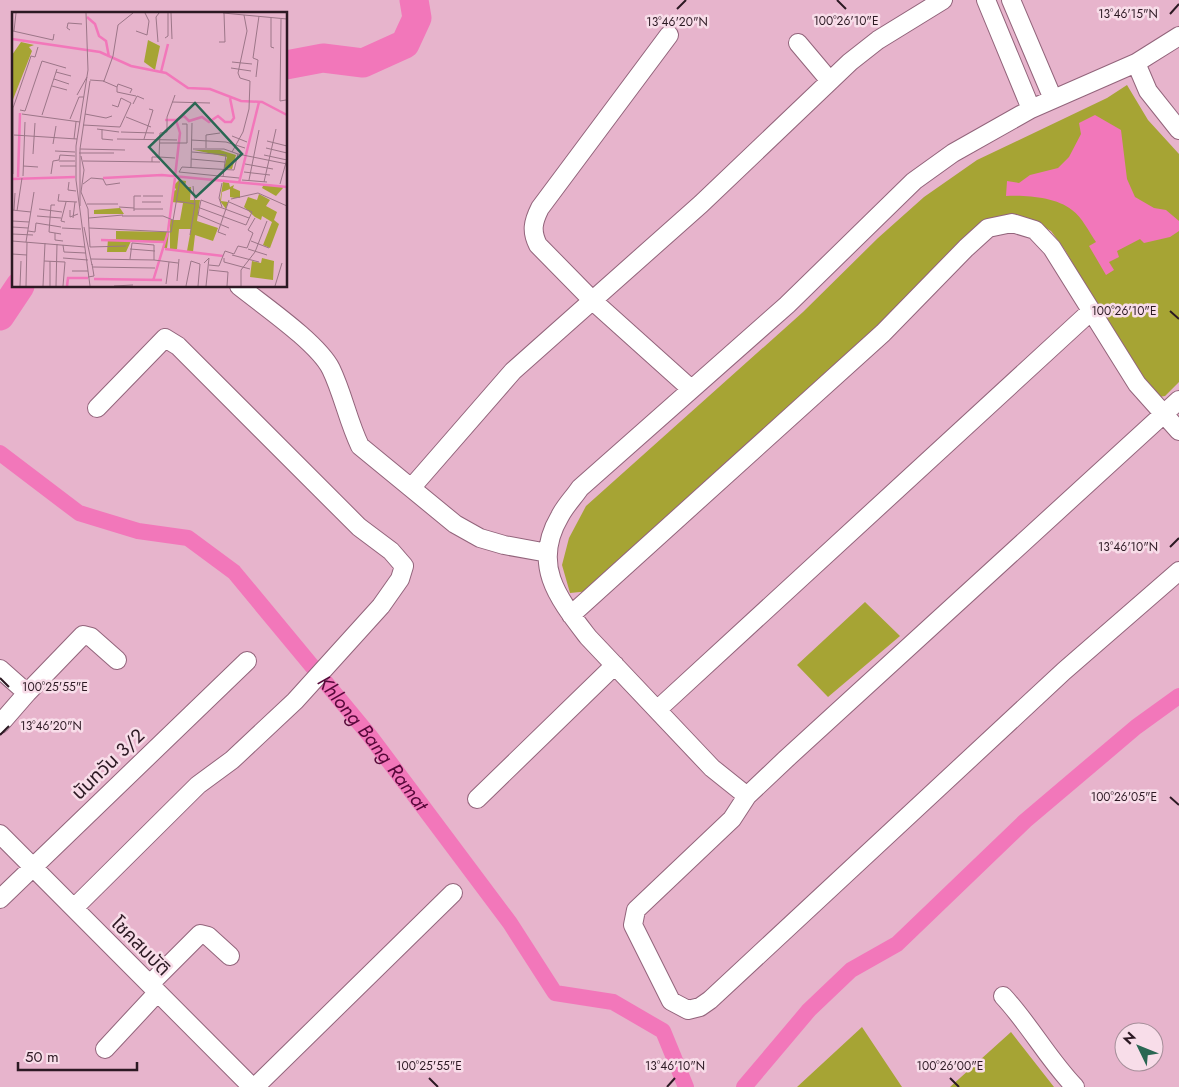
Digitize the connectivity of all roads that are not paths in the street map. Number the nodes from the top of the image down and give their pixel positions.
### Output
1 (943, 0) edge
2 (986, 0) edge
3 (1011, 0) edge
4 (669, 35) dead end
5 (1179, 36) edge
6 (798, 43) dead end
7 (1136, 63) junction
8 (830, 81) junction
9 (1053, 98) junction
10 (1032, 108) junction
11 (1179, 130) edge
12 (241, 288) edge
13 (593, 301) junction
14 (1090, 312) junction
15 (691, 388) junction
16 (1179, 400) edge
17 (97, 408) dead end
18 (1164, 415) junction
19 (1179, 431) edge
20 (412, 487) junction
21 (548, 553) junction
22 (1179, 571) edge
23 (571, 615) junction
24 (118, 660) dead end
25 (247, 661) dead end
26 (615, 665) junction
27 (0, 669) edge
28 (27, 693) junction
29 (657, 710) junction
30 (0, 724) edge
31 (747, 796) junction
32 (477, 799) dead end
33 (0, 834) edge
34 (34, 866) junction
35 (453, 893) dead end
36 (0, 899) edge
37 (74, 908) junction
38 (230, 956) dead end
39 (154, 989) junction
40 (1004, 996) dead end
41 (105, 1049) dead end
42 (253, 1087) edge
43 (1075, 1087) edge

1 - 8 street
2 - 10 street
3 - 9 street
4 - 13 street
5 - 7 street
6 - 8 street
7 - 9 street
7 - 11 street
8 - 13 street
9 - 10 street
10 - 15 street
12 - 20 street
13 - 15 street
13 - 20 street
14 - 18 street
14 - 23 street
14 - 29 street
15 - 21 street
16 - 18 street
17 - 37 street
18 - 19 street
18 - 31 street
20 - 21 street
21 - 23 street
22 - 31 street
23 - 26 street
24 - 28 street
25 - 34 street, นันทวัน 3/2
26 - 29 street
26 - 32 street
27 - 28 street
28 - 30 street
29 - 31 street
33 - 34 street, โชคสมบัติ
34 - 36 street, นันทวัน 3/2
34 - 37 street, โชคสมบัติ
35 - 42 street
37 - 39 street, โชคสมบัติ
38 - 39 street
39 - 41 street
39 - 42 street, โชคสมบัติ
40 - 43 street

